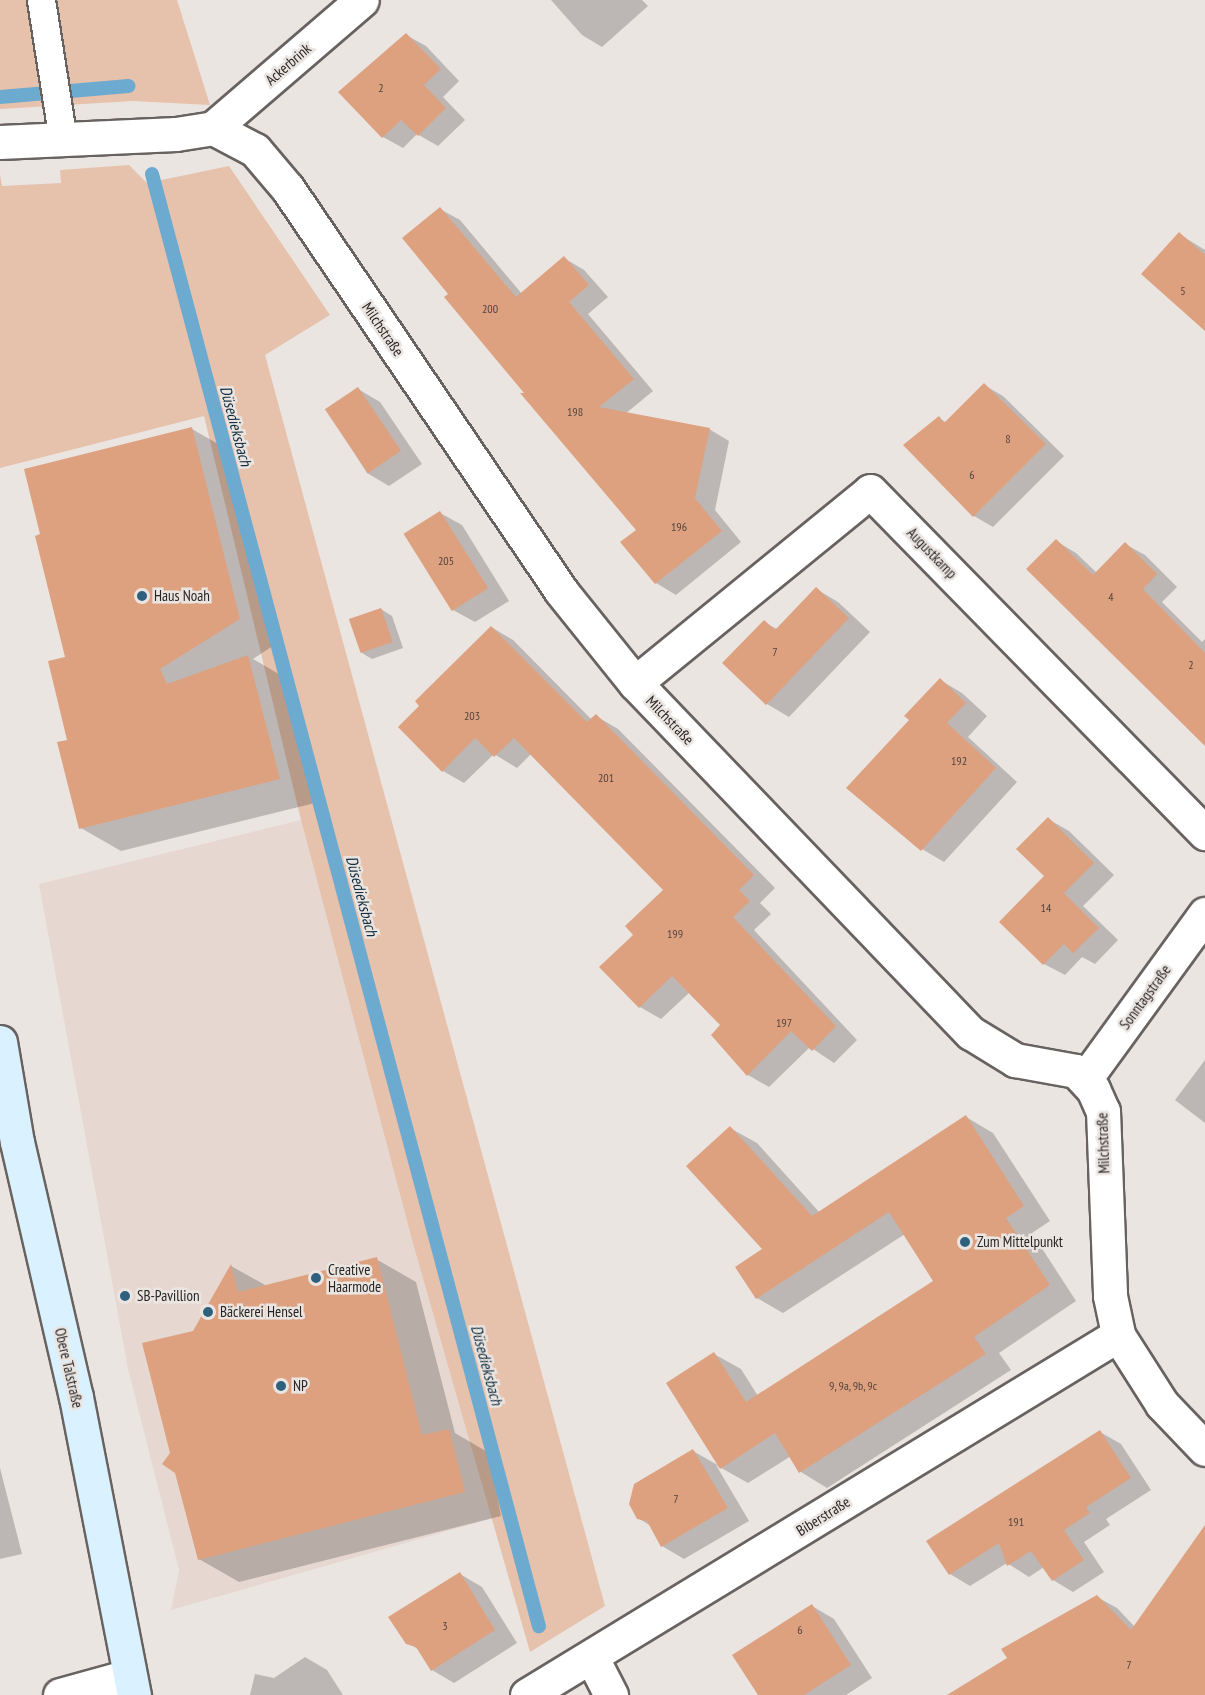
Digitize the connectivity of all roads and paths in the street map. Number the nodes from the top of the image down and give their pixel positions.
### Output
1 (41, 0) edge
2 (363, 0) edge
3 (213, 128) junction
4 (63, 141) junction
5 (0, 142) edge
6 (635, 683) junction
7 (1205, 833) edge
8 (1205, 914) edge
9 (0, 1042) edge
10 (1085, 1079) junction
11 (1118, 1335) junction
12 (1205, 1449) edge
13 (592, 1658) junction
14 (131, 1685) edge
15 (60, 1695) edge
16 (527, 1695) edge
17 (611, 1695) edge

1 - 4 lane
2 - 3 street, Ackerbrink
3 - 4 street
3 - 6 street, Milchstraße
4 - 5 street
6 - 7 street, Augustkamp
6 - 10 street, Milchstraße
8 - 10 street, Sonntagstraße
9 - 14 street, Obere Talstraße
10 - 11 street, Milchstraße
11 - 12 street, Milchstraße
11 - 13 street, Biberstraße
13 - 16 street, Biberstraße
13 - 17 street
14 - 15 street

